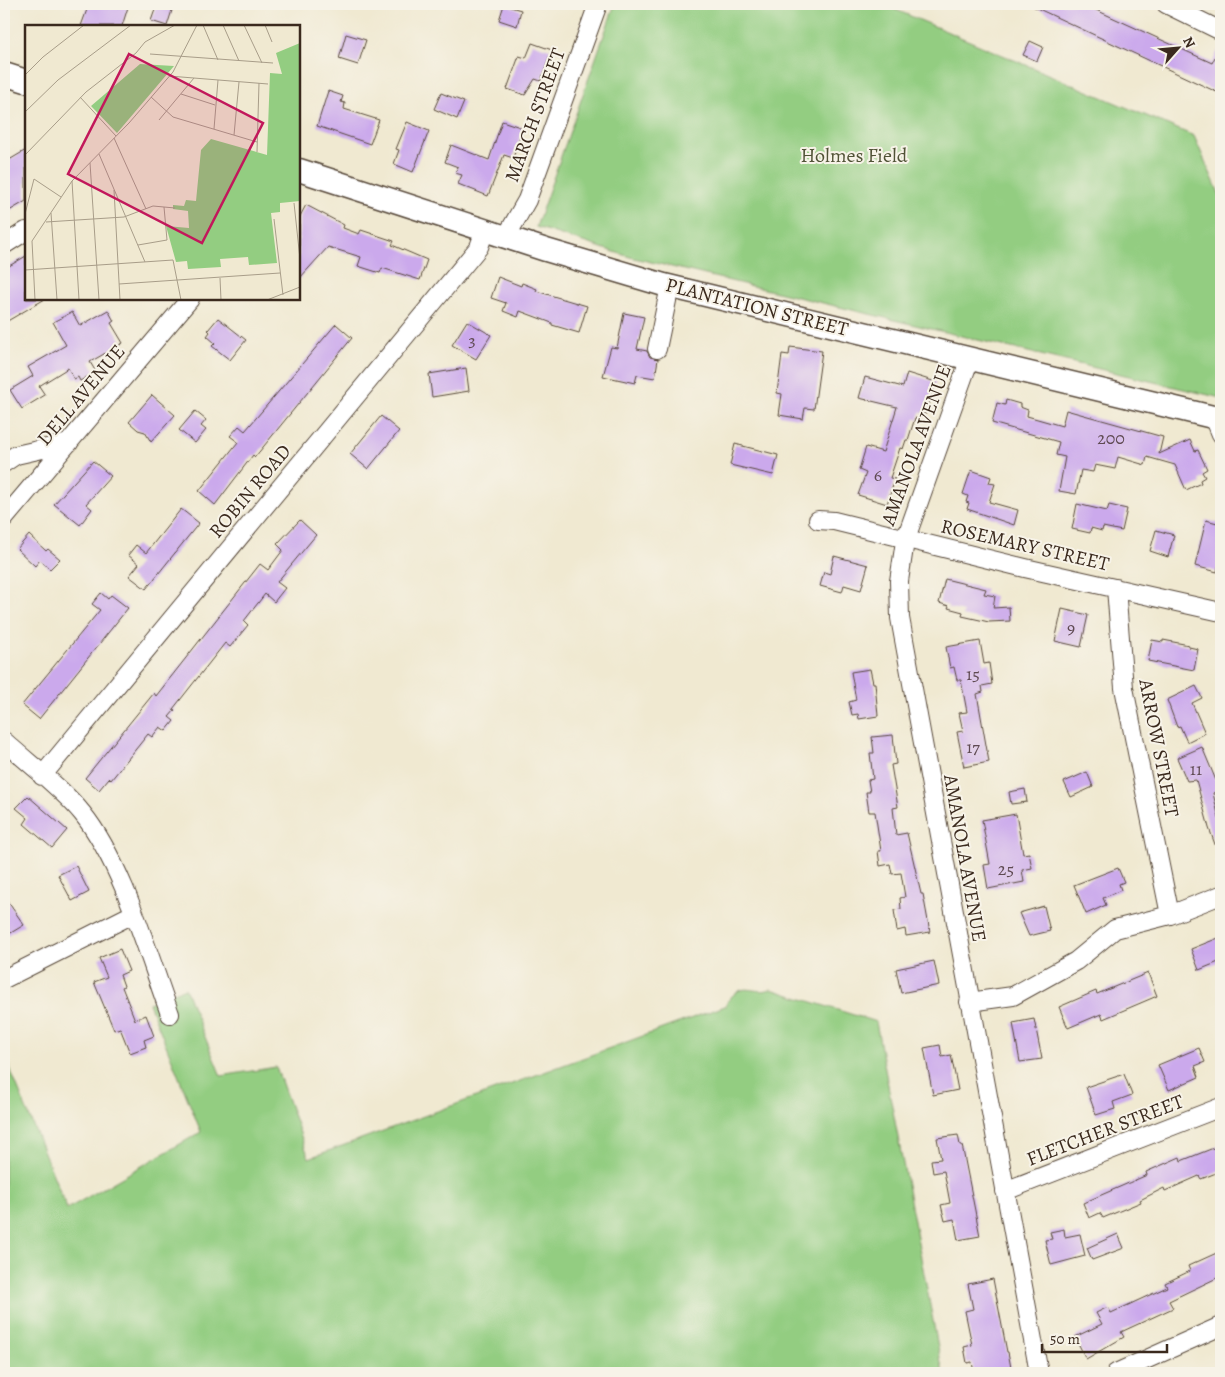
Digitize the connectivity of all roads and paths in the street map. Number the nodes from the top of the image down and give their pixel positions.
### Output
1 (598, 4) edge
2 (1166, 4) edge
3 (1221, 31) edge
4 (4, 74) edge
5 (25, 80) edge
6 (300, 170) edge
7 (485, 230) junction
8 (25, 232) edge
9 (506, 237) junction
10 (4, 245) edge
11 (670, 286) junction
12 (189, 300) edge
13 (657, 349) dead end
14 (970, 358) junction
15 (1219, 423) edge
16 (69, 443) junction
17 (4, 463) edge
18 (4, 519) edge
19 (818, 520) dead end
20 (905, 539) junction
21 (1116, 588) junction
22 (1221, 612) edge
23 (4, 742) edge
24 (42, 776) junction
25 (1221, 895) edge
26 (133, 914) junction
27 (1170, 915) junction
28 (4, 979) edge
29 (969, 1002) junction
30 (170, 1014) dead end
31 (1221, 1107) edge
32 (1005, 1191) junction
33 (1221, 1326) edge
34 (1039, 1373) edge
35 (1116, 1373) edge

1 - 9 street, MARCH STREET
2 - 3 street
4 - 5 street
6 - 7 street, PLANTATION STREET
7 - 9 street, PLANTATION STREET
7 - 24 street, ROBIN ROAD
8 - 10 street
9 - 11 street, PLANTATION STREET
11 - 13 street
11 - 14 street, PLANTATION STREET
12 - 16 street, DELL AVENUE
14 - 15 street, PLANTATION STREET
14 - 20 street, AMANOLA AVENUE
16 - 17 street
16 - 18 street, DELL AVENUE
19 - 20 street, ROSEMARY STREET
20 - 21 street, ROSEMARY STREET
20 - 29 street, AMANOLA AVENUE
21 - 22 street, ROSEMARY STREET
21 - 27 street, ARROW STREET
23 - 24 street
24 - 26 street
25 - 27 street
26 - 28 street
26 - 30 street
27 - 29 street
29 - 32 street, AMANOLA AVENUE
31 - 32 street, FLETCHER STREET
32 - 34 street, AMANOLA AVENUE
33 - 35 street

